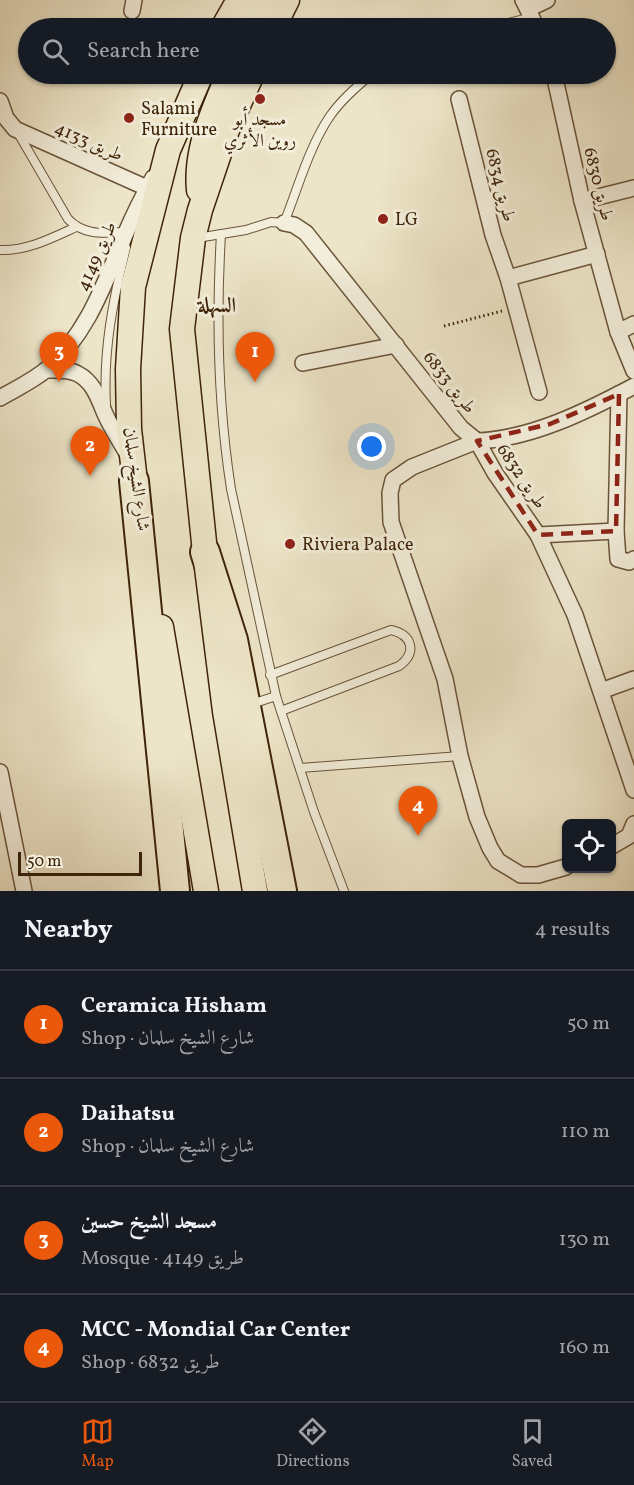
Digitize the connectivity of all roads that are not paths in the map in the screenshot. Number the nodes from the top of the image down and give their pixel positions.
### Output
1 (239, 0) edge
2 (264, 0) edge
3 (287, 0) edge
4 (547, 0) edge
5 (530, 14) edge
6 (229, 18) edge
7 (254, 18) edge
8 (278, 18) edge
9 (197, 84) edge
10 (226, 84) edge
11 (248, 84) edge
12 (359, 84) edge
13 (556, 84) edge
14 (459, 99) dead end
15 (0, 101) edge
16 (15, 129) junction
17 (168, 150) junction
18 (147, 188) junction
19 (634, 188) edge
20 (582, 201) junction
21 (200, 210) junction
22 (284, 223) junction
23 (130, 226) junction
24 (76, 227) junction
25 (221, 234) junction
26 (193, 238) junction
27 (0, 250) edge
28 (597, 254) junction
29 (508, 279) junction
30 (634, 324) edge
31 (618, 332) junction
32 (396, 345) junction
33 (303, 363) dead end
34 (46, 370) junction
35 (634, 371) edge
36 (634, 386) edge
37 (539, 392) dead end
38 (620, 394) junction
39 (0, 398) edge
40 (107, 416) junction
41 (477, 441) junction
42 (133, 472) junction
43 (616, 531) junction
44 (538, 535) junction
45 (206, 552) joint
46 (634, 559) edge
47 (270, 675) junction
48 (634, 679) edge
49 (601, 691) junction
50 (276, 696) junction
51 (235, 708) junction
52 (281, 711) junction
53 (460, 756) junction
54 (300, 768) junction
55 (0, 772) edge
56 (634, 790) edge
57 (634, 824) edge
58 (616, 844) edge
59 (562, 868) edge
60 (24, 891) edge
61 (175, 891) edge
62 (206, 891) edge
63 (255, 891) edge
64 (282, 891) edge
65 (344, 891) edge

1 - 6 main road
2 - 7 main road
3 - 8 main road
4 - 5 street
9 - 17 main road, شارع الشيخ سلمان
10 - 21 main road
11 - 21 main road
12 - 22 lane
13 - 20 street, طريق 6830
14 - 29 street, طريق 6834
15 - 16 street
16 - 18 street, طريق 4133
16 - 24 lane
17 - 18 street, طريق 4149
17 - 42 main road, شارع الشيخ سلمان
18 - 23 street, طريق 4149
19 - 20 street
20 - 28 street, طريق 6830
21 - 26 main road
22 - 25 lane
22 - 32 street, طريق 6833
23 - 24 lane
23 - 34 street, طريق 4149
23 - 40 lane
24 - 27 lane
25 - 26 lane
25 - 47 lane
26 - 45 main road
28 - 29 street
28 - 31 street, طريق 6830
29 - 37 street, طريق 6834
30 - 31 street
31 - 35 street, طريق 6830
32 - 33 street
32 - 41 street, طريق 6833
34 - 39 street, طريق 4149
34 - 40 street
36 - 38 street, طريق 6833
38 - 41 street, طريق 6833
38 - 43 street
40 - 42 street
41 - 44 street, طريق 6832
41 - 53 street, طريق 6832
42 - 61 highway
42 - 62 main road, شارع الشيخ سلمان
43 - 44 street
43 - 46 street
44 - 49 street, طريق 6832
45 - 51 highway
47 - 50 lane
47 - 52 lane
48 - 49 street
49 - 56 street, طريق 6832
50 - 51 lane
50 - 52 lane
51 - 63 main road
51 - 64 highway
52 - 54 lane
53 - 54 lane
53 - 59 street, طريق 6832
54 - 65 lane
55 - 60 street
57 - 58 street

